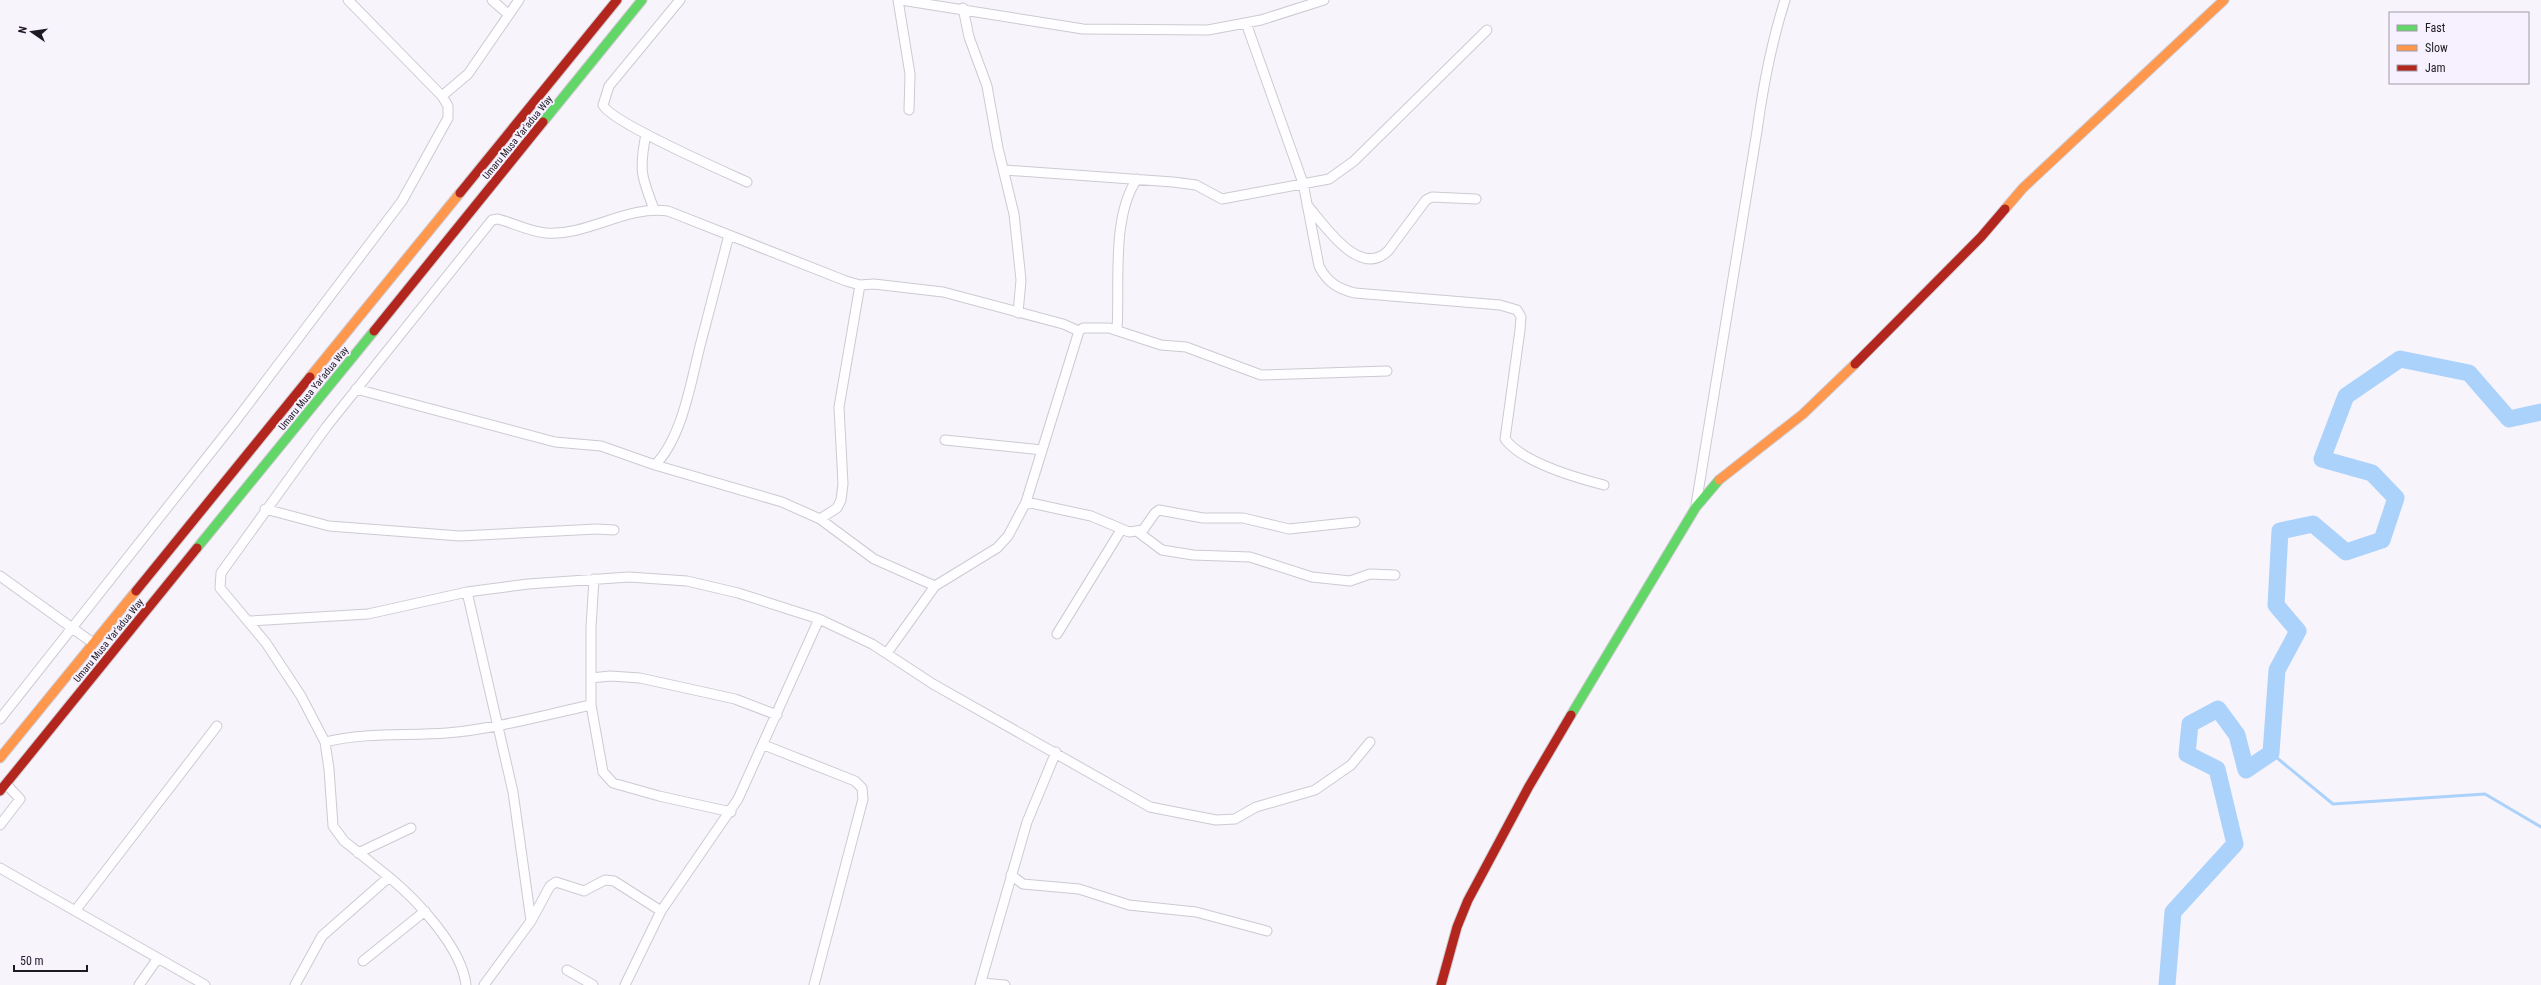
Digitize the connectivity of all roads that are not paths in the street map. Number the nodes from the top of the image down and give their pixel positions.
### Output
1 (348, 0) edge
2 (492, 0) edge
3 (519, 0) edge
4 (617, 0) edge
5 (642, 0) edge
6 (680, 0) edge
7 (898, 0) edge
8 (901, 0) edge
9 (1324, 0) edge
10 (1785, 0) edge
11 (2224, 0) edge
12 (963, 8) junction
13 (508, 14) junction
14 (1246, 23) junction
15 (1486, 30) dead end
16 (442, 96) junction
17 (909, 110) dead end
18 (646, 134) junction
19 (1004, 170) junction
20 (1137, 179) junction
21 (747, 182) dead end
22 (1303, 183) junction
23 (1476, 199) dead end
24 (1306, 204) junction
25 (654, 209) junction
26 (729, 236) junction
27 (860, 285) junction
28 (1018, 313) junction
29 (1116, 330) junction
30 (1079, 331) junction
31 (1387, 371) dead end
32 (356, 389) junction
33 (945, 440) dead end
34 (1042, 450) junction
35 (655, 465) junction
36 (1604, 485) dead end
37 (1026, 502) junction
38 (1696, 507) junction
39 (265, 509) junction
40 (820, 519) junction
41 (1355, 522) dead end
42 (614, 530) dead end
43 (1121, 530) junction
44 (1138, 532) junction
45 (1395, 575) dead end
46 (0, 576) edge
47 (594, 579) junction
48 (935, 586) junction
49 (467, 592) junction
50 (819, 619) junction
51 (250, 621) junction
52 (74, 627) junction
53 (1057, 634) dead end
54 (93, 643) junction
55 (887, 653) junction
56 (591, 678) junction
57 (591, 705) junction
58 (777, 715) junction
59 (0, 719) edge
60 (497, 725) junction
61 (217, 726) dead end
62 (325, 742) junction
63 (1370, 742) dead end
64 (764, 745) junction
65 (1056, 752) junction
66 (0, 758) edge
67 (3, 787) edge
68 (731, 812) junction
69 (0, 825) edge
70 (411, 828) dead end
71 (358, 853) junction
72 (0, 868) edge
73 (1011, 875) junction
74 (389, 876) junction
75 (75, 911) junction
76 (425, 911) junction
77 (661, 911) junction
78 (531, 921) junction
79 (1267, 931) dead end
80 (158, 958) junction
81 (363, 962) dead end
82 (567, 970) dead end
83 (981, 984) edge
84 (139, 985) edge
85 (205, 985) edge
86 (295, 985) edge
87 (466, 985) edge
88 (484, 985) edge
89 (593, 985) edge
90 (625, 985) edge
91 (814, 985) edge
92 (1005, 985) edge
93 (1441, 985) edge

1 - 16 street
2 - 13 street
3 - 13 street
4 - 54 main road, Umaru Musa Yar'adua Way
5 - 67 main road, Umaru Musa Yar'adua Way
6 - 18 street
7 - 17 street
8 - 12 street
9 - 14 street
10 - 38 street
11 - 38 main road
12 - 14 street
12 - 19 street
13 - 16 street
14 - 22 street
15 - 22 street
16 - 52 street
18 - 21 street
18 - 25 street
19 - 20 street
19 - 28 street
20 - 22 street
20 - 29 street
22 - 24 street
23 - 24 street
24 - 36 street
25 - 26 street
25 - 32 street
26 - 27 street
26 - 35 street
27 - 28 street
27 - 40 street
28 - 30 street
29 - 30 street
29 - 31 street
30 - 34 street
32 - 35 street
32 - 39 street
33 - 34 street
34 - 37 street
35 - 40 street
37 - 43 street
37 - 48 street
38 - 93 main road
39 - 42 street
39 - 51 street
40 - 48 street
41 - 44 street
43 - 44 street
43 - 53 street
44 - 45 street
46 - 52 street
47 - 49 street
47 - 50 street
47 - 56 street
48 - 55 street
49 - 51 street
49 - 60 street
50 - 55 street
50 - 58 street
51 - 62 street
52 - 54 street
52 - 59 street
54 - 66 main road, Umaru Musa Yar'adua Way
55 - 65 street
56 - 57 street
56 - 58 street
57 - 60 street
57 - 68 street
58 - 64 street
60 - 62 street
60 - 78 street
61 - 75 street
62 - 71 street
63 - 65 street
64 - 68 street
64 - 91 street
65 - 73 street
67 - 69 street
68 - 77 street
70 - 71 street
71 - 74 street
72 - 75 street
73 - 79 street
73 - 83 street
74 - 76 street
74 - 86 street
75 - 80 street
76 - 81 street
76 - 87 street
77 - 78 street
77 - 90 street
78 - 88 street
80 - 84 street
80 - 85 street
82 - 89 street
83 - 92 street

